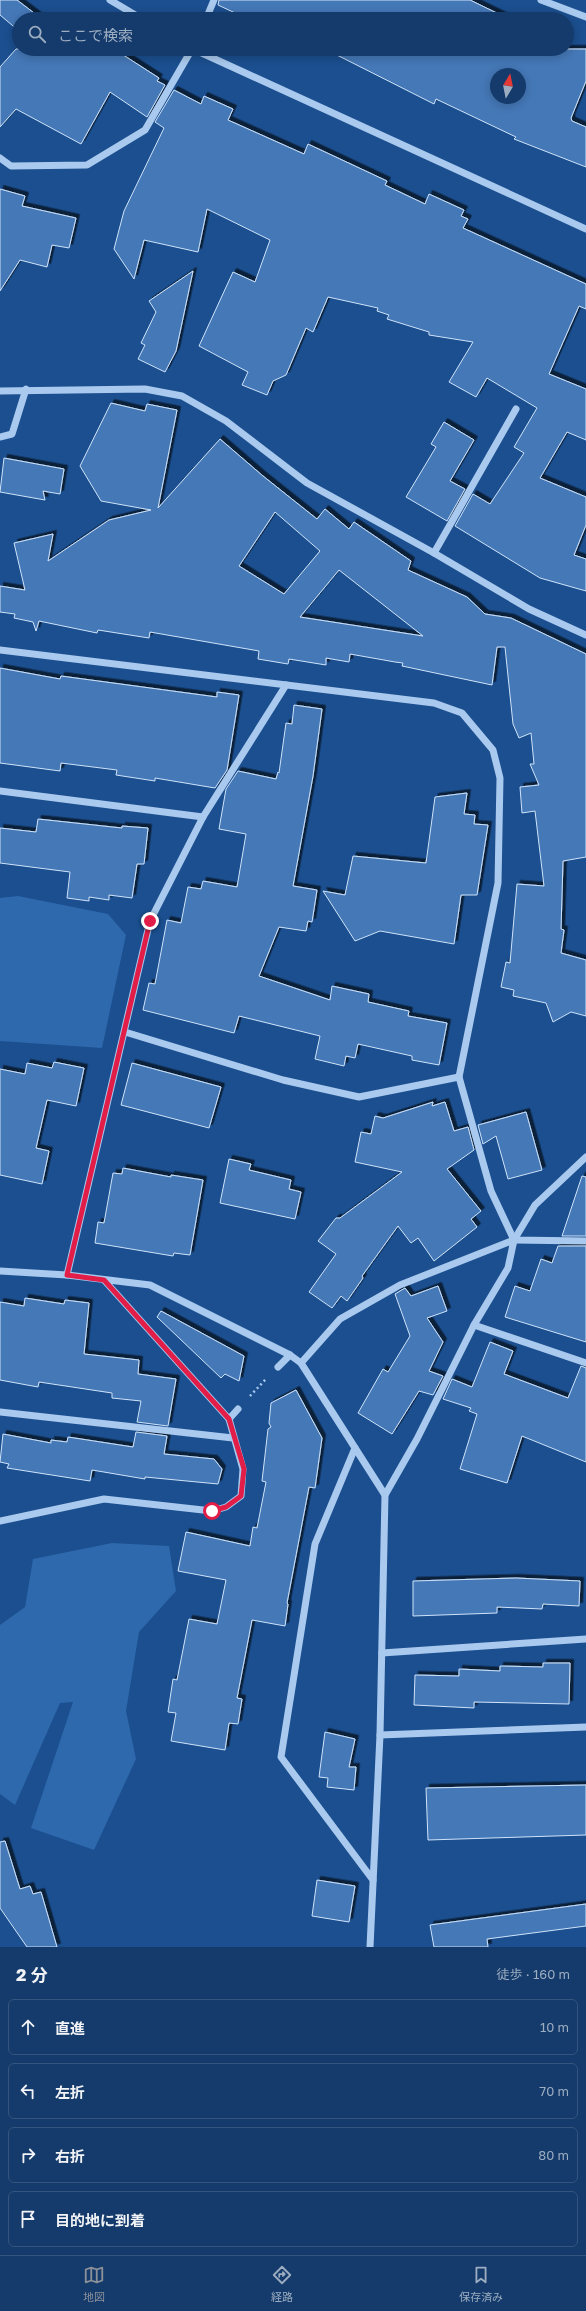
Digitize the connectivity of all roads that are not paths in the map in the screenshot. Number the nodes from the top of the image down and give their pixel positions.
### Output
1 (110, 0) edge
2 (214, 0) edge
3 (542, 0) edge
4 (130, 12) edge
5 (209, 12) edge
6 (573, 12) edge
7 (574, 12) edge
8 (586, 17) edge
9 (188, 56) edge
10 (207, 56) edge
11 (0, 158) edge
12 (586, 229) edge
13 (26, 389) junction
14 (0, 391) edge
15 (516, 409) dead end
16 (0, 437) edge
17 (434, 553) junction
18 (586, 635) edge
19 (0, 650) edge
20 (286, 685) junction
21 (0, 791) edge
22 (203, 818) junction
23 (125, 1032) junction
24 (459, 1077) junction
25 (586, 1157) edge
26 (514, 1240) junction
27 (586, 1241) edge
28 (0, 1271) edge
29 (67, 1275) junction
30 (104, 1280) junction
31 (474, 1325) junction
32 (290, 1355) junction
33 (301, 1363) junction
34 (586, 1363) edge
35 (278, 1367) road end
36 (238, 1410) road end
37 (0, 1412) edge
38 (229, 1419) junction
39 (233, 1438) junction
40 (355, 1448) junction
41 (385, 1495) junction
42 (0, 1521) edge
43 (586, 1639) edge
44 (382, 1653) junction
45 (586, 1726) edge
46 (380, 1735) junction
47 (373, 1880) junction
48 (370, 1947) edge

1 - 4 street
2 - 5 street
3 - 6 street
7 - 8 street
9 - 11 street
10 - 12 street
13 - 14 street
13 - 16 street
13 - 17 street
15 - 17 street
17 - 18 street
19 - 20 street
20 - 22 street
20 - 24 street
21 - 22 street
22 - 23 street
23 - 24 street
23 - 29 street
24 - 26 street
25 - 26 street
26 - 27 street
26 - 31 street
26 - 33 street
28 - 29 street
29 - 30 street
30 - 32 street
30 - 38 street
31 - 34 street
31 - 41 street
32 - 33 street
32 - 35 street
33 - 40 street
36 - 38 street
37 - 39 street
38 - 39 street
39 - 42 street
40 - 41 street
40 - 47 street
41 - 44 street
43 - 44 street
44 - 46 street
45 - 46 street
46 - 47 street
47 - 48 street

